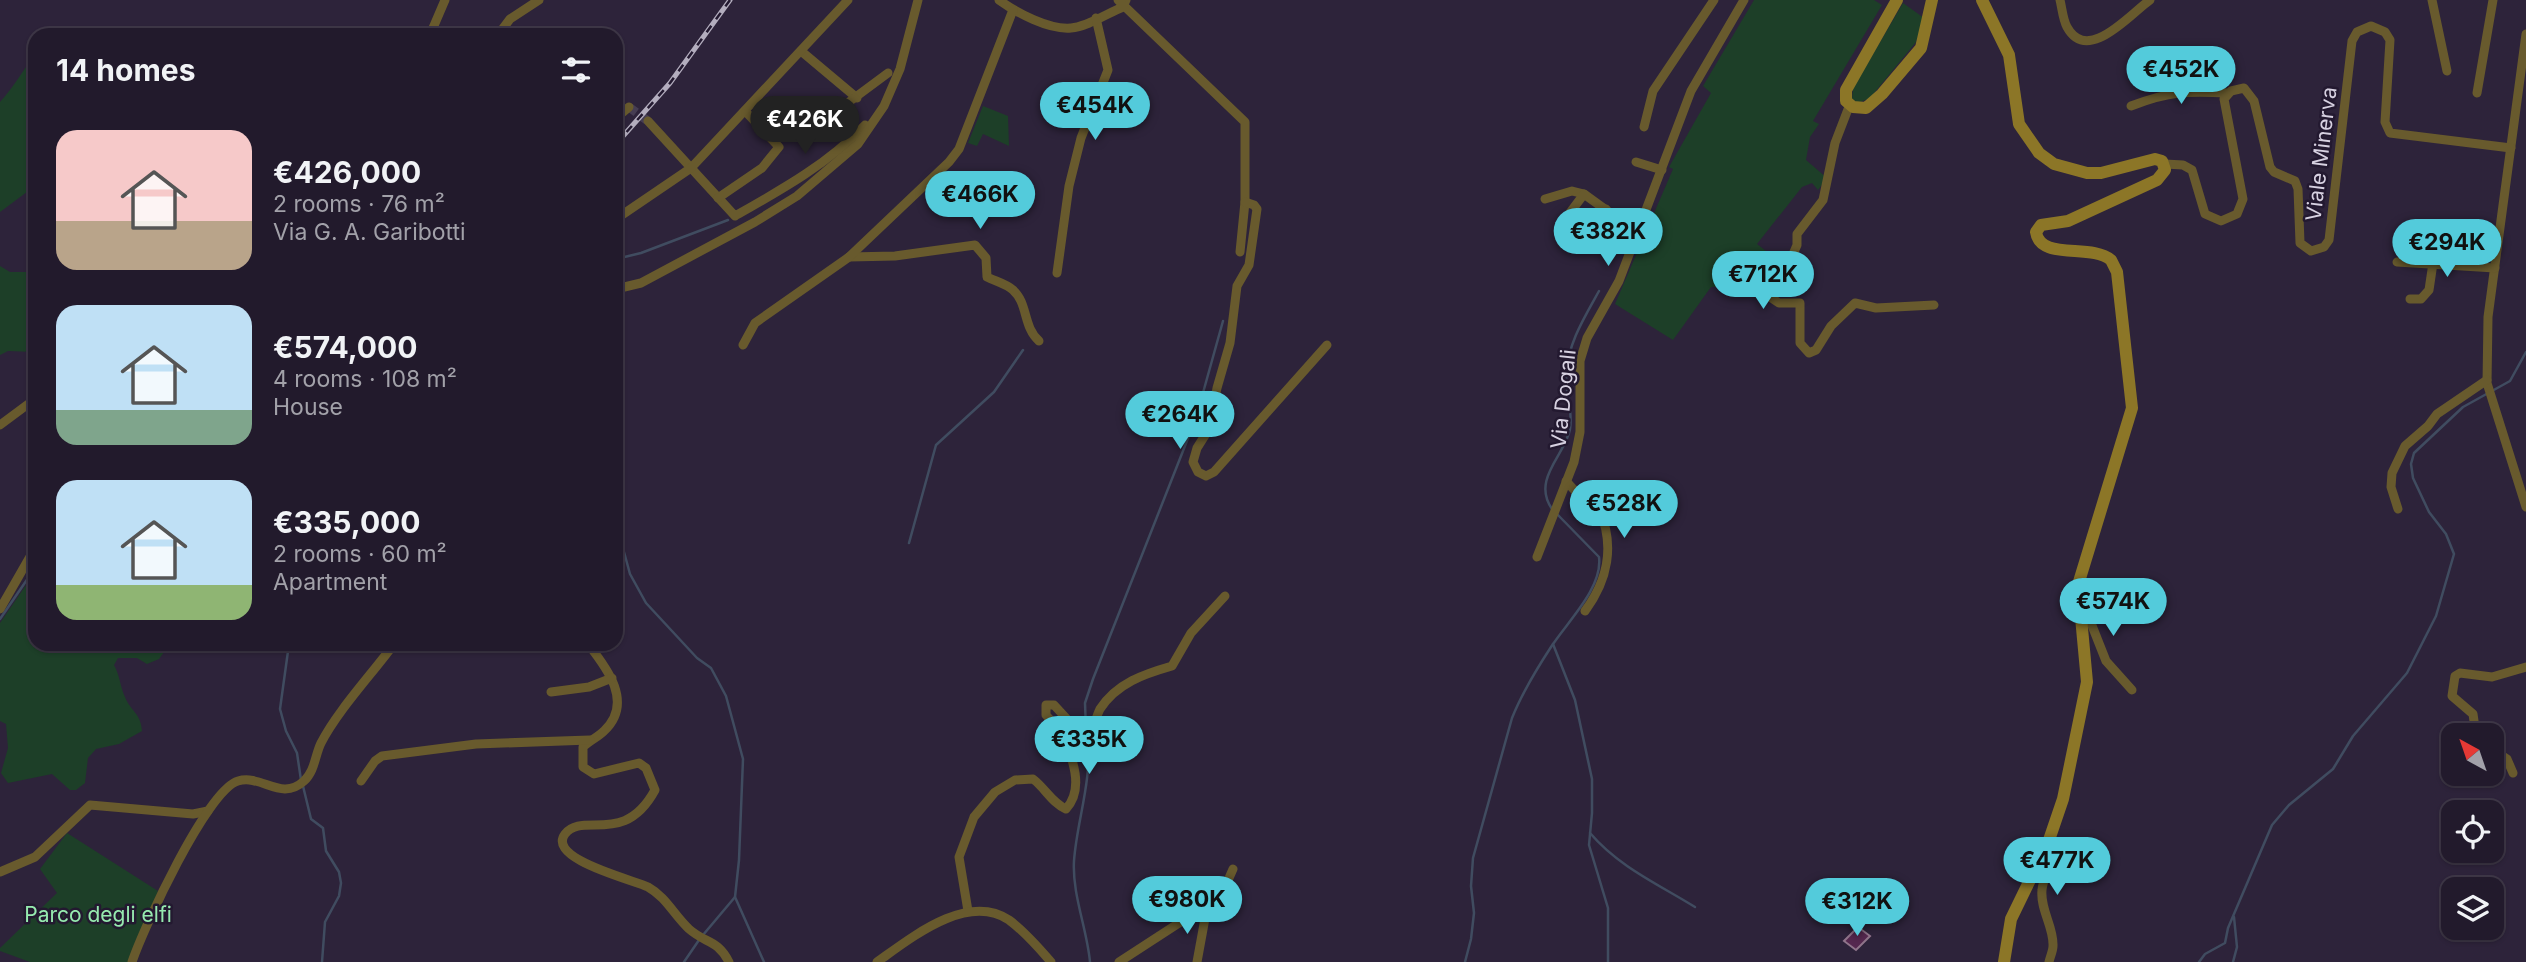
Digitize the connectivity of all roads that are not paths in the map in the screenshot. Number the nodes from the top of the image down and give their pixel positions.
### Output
1 (444, 0) edge
2 (539, 0) edge
3 (848, 0) edge
4 (918, 0) edge
5 (999, 0) edge
6 (1714, 0) edge
7 (1744, 0) edge
8 (1897, 0) edge
9 (1932, 0) edge
10 (1982, 0) edge
11 (2060, 0) edge
12 (2150, 0) edge
13 (2432, 0) edge
14 (2493, 0) edge
15 (1123, 2) edge
16 (1013, 10) junction
17 (1096, 18) junction
18 (433, 28) edge
19 (503, 28) edge
20 (2526, 34) edge
21 (801, 51) junction
22 (2447, 71) dead end
23 (888, 73) dead end
24 (2228, 93) junction
25 (2477, 93) dead end
26 (857, 97) junction
27 (1850, 104) junction
28 (884, 106) junction
29 (2131, 106) dead end
30 (745, 111) junction
31 (830, 116) dead end
32 (648, 121) tunnel mouth
33 (1644, 127) dead end
34 (2511, 148) junction
35 (1636, 162) dead end
36 (2165, 164) junction
37 (691, 169) junction
38 (1662, 170) junction
39 (1584, 194) junction
40 (719, 198) junction
41 (1545, 199) dead end
42 (1245, 202) junction
43 (1606, 209) junction
44 (623, 214) edge
45 (1569, 214) dead end
46 (1642, 224) junction
47 (1590, 233) dead end
48 (1240, 252) dead end
49 (849, 257) junction
50 (2397, 262) dead end
51 (2433, 263) junction
52 (2495, 268) junction
53 (1057, 273) dead end
54 (623, 287) edge
55 (2410, 299) dead end
56 (1934, 305) dead end
57 (1039, 341) dead end
58 (743, 345) dead end
59 (1326, 345) dead end
60 (2487, 382) junction
61 (28, 403) edge
62 (0, 425) edge
63 (1566, 481) junction
64 (2526, 508) edge
65 (2398, 509) dead end
66 (1537, 557) dead end
67 (28, 560) edge
68 (1225, 596) dead end
69 (0, 609) edge
70 (1585, 611) dead end
71 (2080, 615) junction
72 (389, 651) edge
73 (593, 651) edge
74 (2526, 667) edge
75 (612, 678) junction
76 (2132, 690) dead end
77 (551, 692) dead end
78 (2474, 723) edge
79 (591, 740) junction
80 (2504, 757) edge
81 (2513, 773) dead end
82 (361, 781) dead end
83 (208, 811) junction
84 (2048, 843) junction
85 (1233, 869) dead end
86 (0, 872) edge
87 (968, 911) junction
88 (1206, 913) junction
89 (888, 959) edge
90 (132, 962) edge
91 (729, 962) edge
92 (877, 962) edge
93 (1051, 962) edge
94 (1119, 962) edge
95 (1197, 962) edge
96 (2004, 962) edge
97 (2049, 962) edge

1 - 18 street
2 - 19 street
3 - 21 street
4 - 28 street
5 - 16 street
6 - 33 street
7 - 38 street, Via Dogali
8 - 27 street
9 - 27 street
10 - 36 street
11 - 12 street
13 - 22 street
14 - 25 street
15 - 17 street
15 - 42 street
16 - 17 street
16 - 49 street
17 - 53 street
20 - 34 street
21 - 26 street
21 - 30 street
23 - 26 street
24 - 29 street
24 - 34 street, Viale Minerva
24 - 36 street
26 - 31 street
27 - 56 street
28 - 40 street
28 - 54 street
30 - 37 street
30 - 40 street
32 - 37 street
34 - 52 street
35 - 38 street
36 - 71 street
37 - 40 street
37 - 44 street
38 - 46 street, Via Dogali
39 - 41 street
39 - 43 street
39 - 45 street
42 - 48 street
42 - 59 street
43 - 46 street
43 - 47 street
46 - 63 street, Via Dogali
49 - 57 street
49 - 58 street
50 - 51 street
51 - 52 street
51 - 55 street
52 - 60 street
60 - 64 street
60 - 65 street
61 - 62 street
63 - 66 street, Via Dogali
63 - 70 street
67 - 69 street
68 - 87 street
71 - 76 street
71 - 84 street
72 - 83 street
73 - 75 street
74 - 78 street
75 - 77 street
75 - 79 street
79 - 82 street
79 - 91 street
80 - 81 street
83 - 86 street
83 - 90 street
84 - 96 street
84 - 97 street
85 - 88 street
87 - 89 street
87 - 93 street
88 - 94 street
88 - 95 street
89 - 92 street

